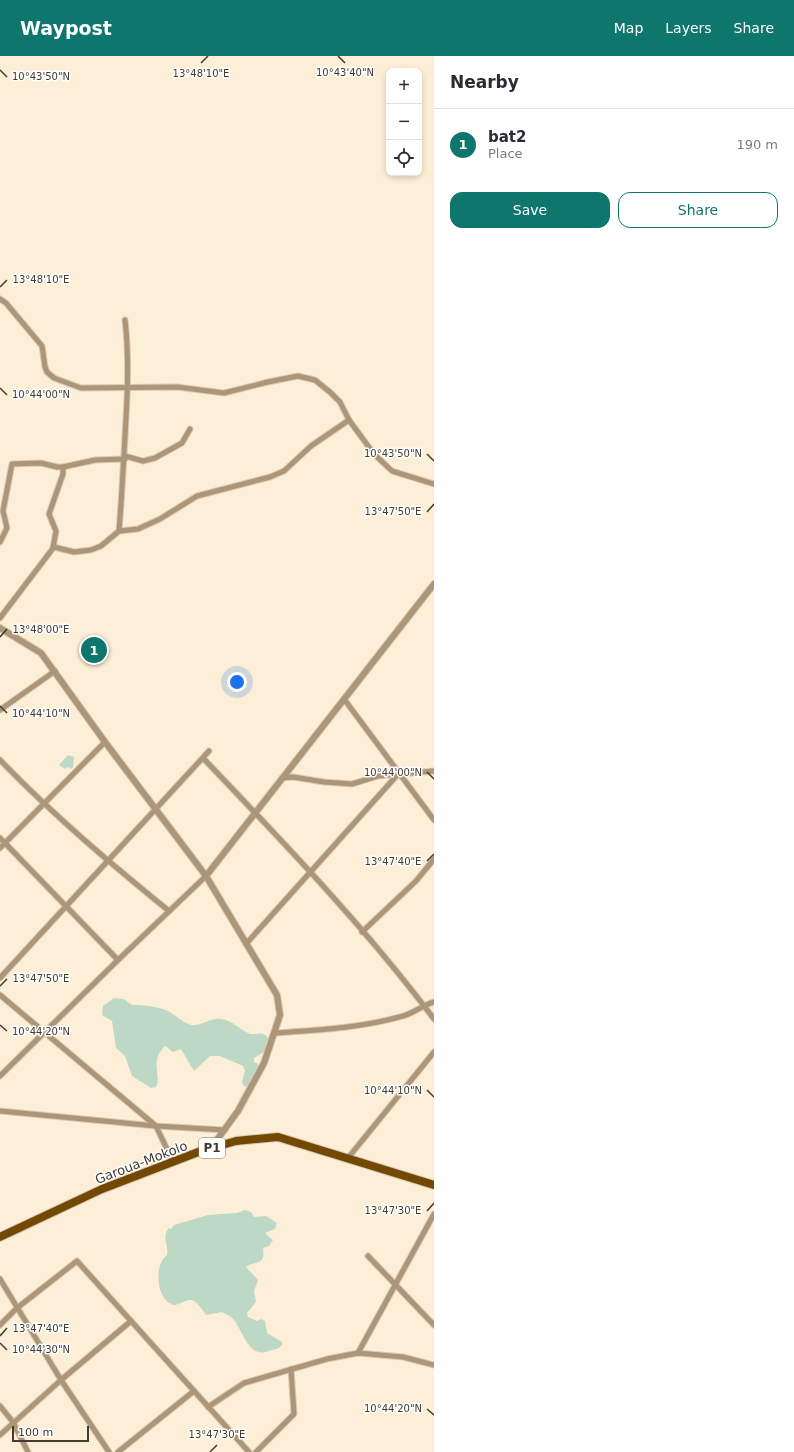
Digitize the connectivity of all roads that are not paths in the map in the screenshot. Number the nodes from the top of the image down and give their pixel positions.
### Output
1 (0, 299) edge
2 (125, 320) dead end
3 (127, 387) junction
4 (349, 420) junction
5 (190, 429) dead end
6 (125, 457) junction
7 (63, 467) junction
8 (434, 484) edge
9 (119, 532) junction
10 (0, 542) edge
11 (53, 548) junction
12 (434, 584) edge
13 (0, 618) edge
14 (0, 628) edge
15 (55, 671) junction
16 (344, 699) junction
17 (0, 710) edge
18 (105, 742) junction
19 (209, 751) dead end
20 (203, 758) junction
21 (0, 760) edge
22 (434, 771) edge
23 (399, 773) junction
24 (282, 778) junction
25 (43, 804) junction
26 (156, 809) junction
27 (254, 812) junction
28 (434, 820) edge
29 (0, 838) edge
30 (5, 843) junction
31 (0, 848) edge
32 (434, 859) edge
33 (108, 861) junction
34 (310, 872) junction
35 (206, 876) junction
36 (66, 906) junction
37 (169, 911) junction
38 (362, 932) junction
39 (246, 944) junction
40 (118, 960) junction
41 (0, 978) edge
42 (0, 995) edge
43 (434, 1002) edge
44 (424, 1005) junction
45 (434, 1019) edge
46 (43, 1033) junction
47 (274, 1033) junction
48 (434, 1052) edge
49 (0, 1076) edge
50 (0, 1111) edge
51 (156, 1126) junction
52 (225, 1130) junction
53 (211, 1148) junction
54 (348, 1158) junction
55 (173, 1162) junction
56 (434, 1185) edge
57 (434, 1214) edge
58 (0, 1237) edge
59 (368, 1256) dead end
60 (0, 1279) edge
61 (395, 1286) junction
62 (17, 1308) junction
63 (130, 1321) junction
64 (0, 1325) edge
65 (434, 1325) edge
66 (358, 1353) junction
67 (434, 1365) edge
68 (291, 1369) junction
69 (61, 1380) junction
70 (194, 1391) junction
71 (0, 1406) edge
72 (208, 1407) junction
73 (13, 1422) junction
74 (0, 1435) edge
75 (28, 1452) edge
76 (109, 1452) edge
77 (118, 1452) edge
78 (249, 1452) edge
79 (256, 1452) edge

1 - 3 street
2 - 3 street
3 - 4 street
3 - 6 street
4 - 8 street
4 - 9 street
5 - 6 street
6 - 7 street
6 - 9 street
7 - 10 street
7 - 11 street
9 - 11 street
11 - 13 street
12 - 16 street
14 - 15 street
15 - 17 street
15 - 18 street
16 - 23 street
16 - 24 street
18 - 25 street
18 - 26 street
19 - 20 street
20 - 26 street
20 - 27 street
21 - 25 street
22 - 23 street
23 - 24 street
23 - 28 street
23 - 34 street
24 - 27 street
25 - 30 street
25 - 33 street
26 - 33 street
26 - 35 street
27 - 34 street
27 - 35 street
29 - 30 street
30 - 31 street
30 - 36 street
32 - 38 street
33 - 36 street
33 - 37 street
34 - 38 street
34 - 39 street
35 - 37 street
35 - 39 street
36 - 40 street
36 - 41 street
37 - 40 street
38 - 44 street
39 - 47 street
40 - 46 street
42 - 46 street
43 - 44 street
44 - 45 street
44 - 47 street
46 - 49 street
46 - 51 street
47 - 52 street
48 - 54 street
50 - 51 street
51 - 52 street
51 - 55 street
52 - 53 street
53 - 54 main road, Garoua-Mokolo / P1
53 - 55 main road, Garoua-Mokolo / P1
54 - 56 main road, Garoua-Mokolo / P1
55 - 58 main road, Garoua-Mokolo / P1
57 - 61 street
59 - 61 street
60 - 62 street
61 - 65 street
61 - 66 street
62 - 63 street
62 - 64 street
62 - 69 street
63 - 69 street
63 - 70 street
66 - 67 street
66 - 68 street
68 - 72 street
68 - 79 street
69 - 73 street
69 - 76 street
70 - 72 street
70 - 77 street
71 - 73 street
72 - 78 street
73 - 74 street
73 - 75 street

